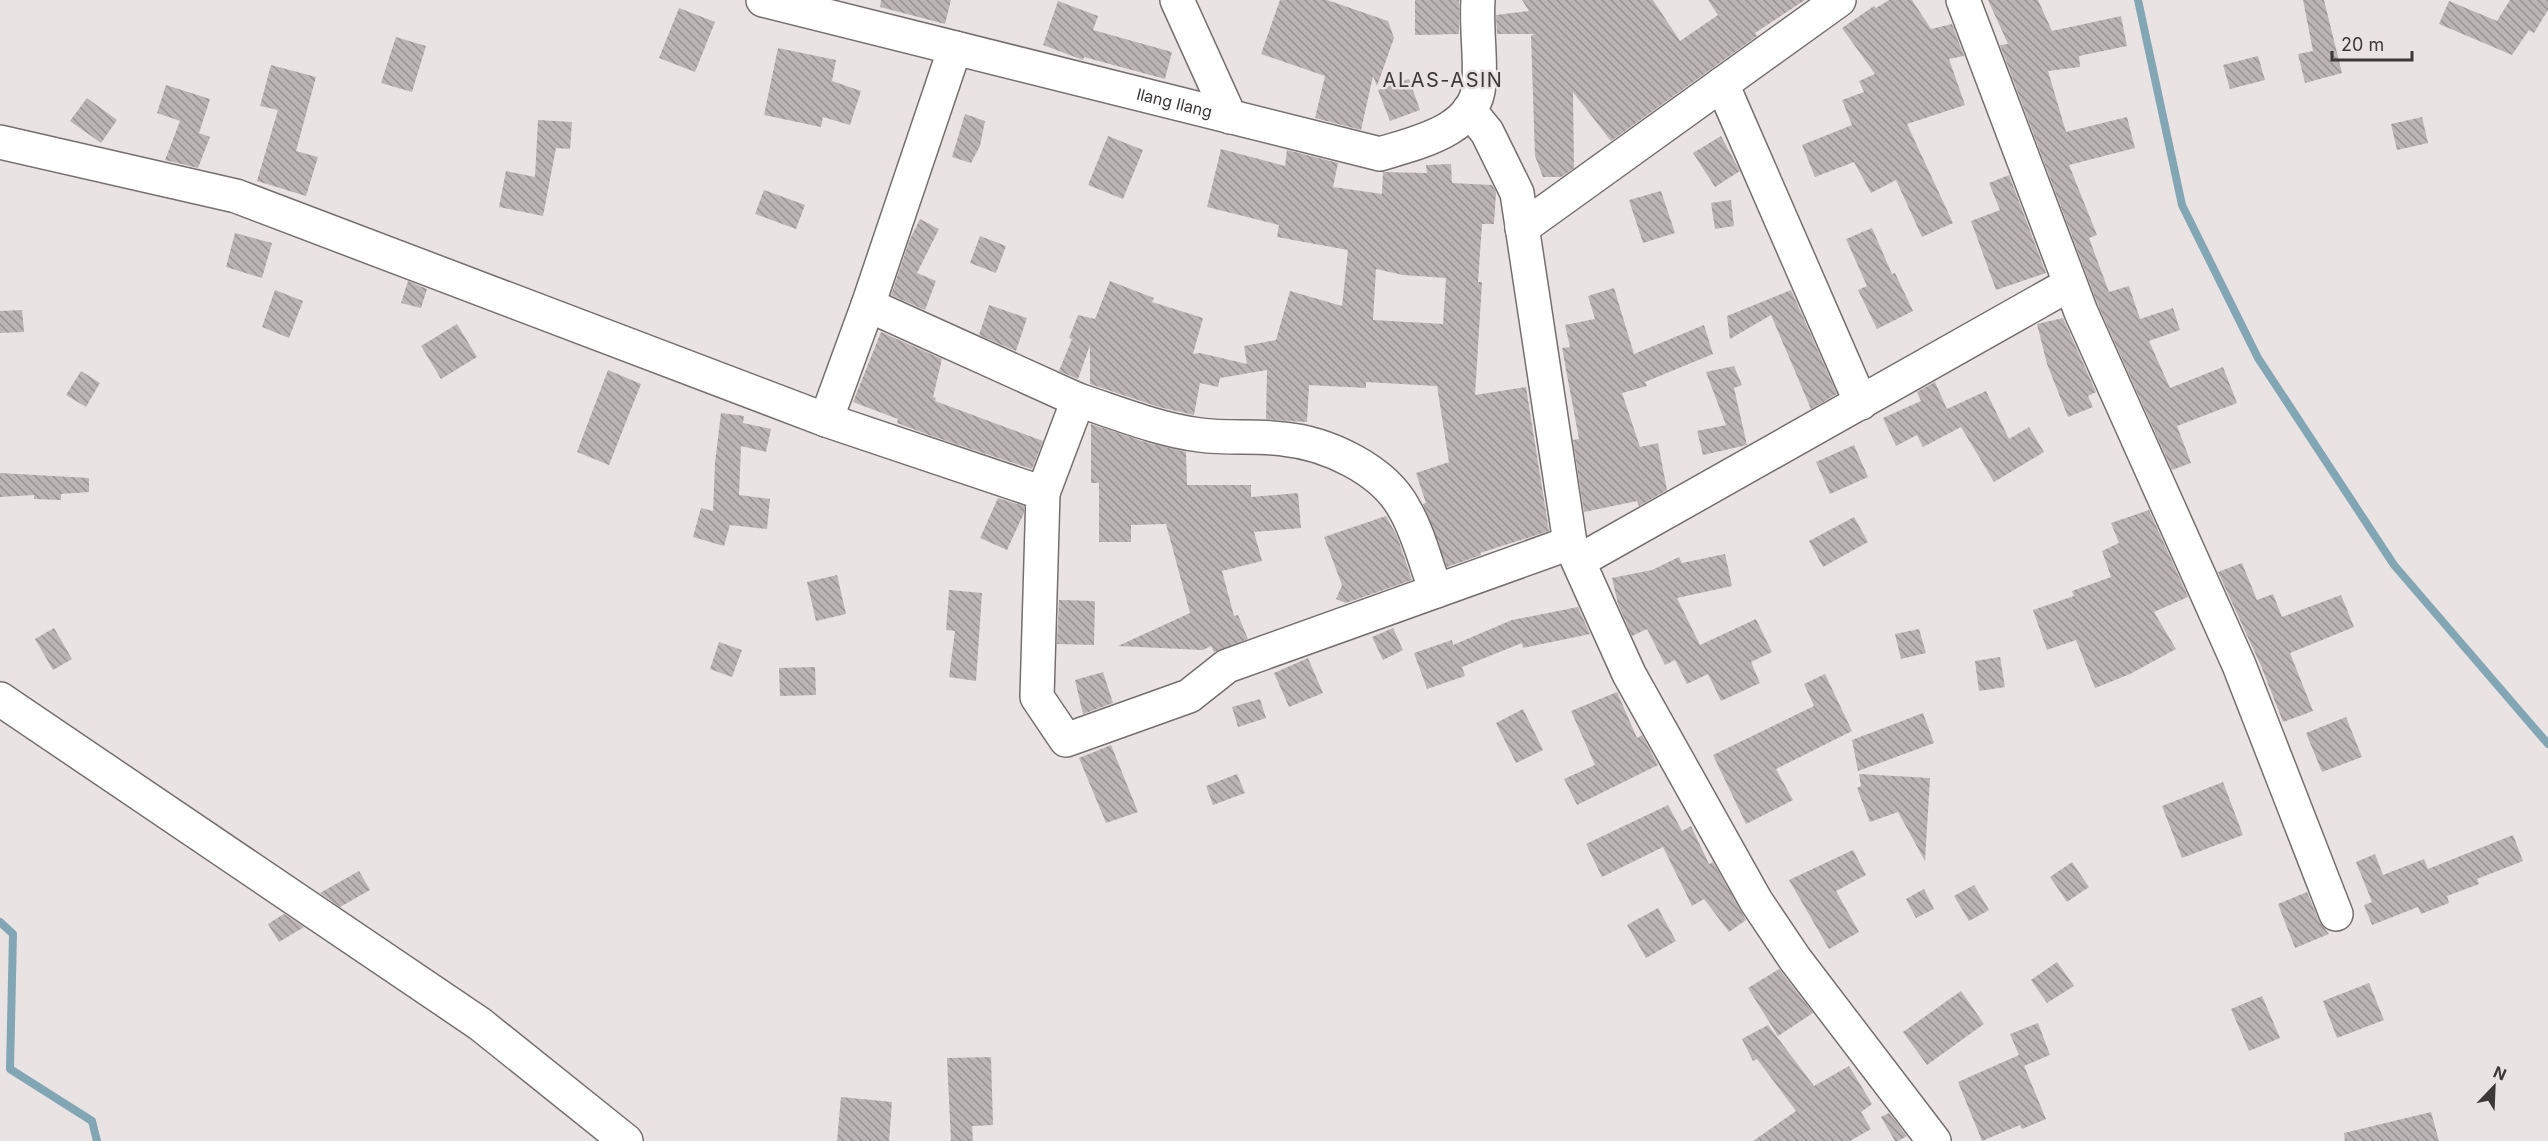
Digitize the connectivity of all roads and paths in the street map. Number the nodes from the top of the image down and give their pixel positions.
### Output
1 (763, 0) edge
2 (1178, 0) edge
3 (1478, 0) edge
4 (1839, 0) edge
5 (1963, 0) edge
6 (955, 48) junction
7 (1722, 84) junction
8 (1469, 110) junction
9 (1230, 117) junction
10 (0, 142) edge
11 (1522, 228) junction
12 (2070, 284) junction
13 (868, 305) junction
14 (1078, 400) junction
15 (1861, 403) junction
16 (826, 420) junction
17 (1043, 493) junction
18 (1574, 552) junction
19 (1436, 591) junction
20 (0, 699) edge
21 (2336, 914) dead end
22 (626, 1141) edge
23 (1934, 1141) edge

1 - 6 street, Ilang Ilang
2 - 9 street
3 - 8 street, Ilang Ilang
4 - 7 street
5 - 12 street
6 - 9 street, Ilang Ilang
6 - 13 street
7 - 11 street
7 - 15 street
8 - 9 street, Ilang Ilang
8 - 11 street
10 - 16 street
11 - 18 street
12 - 15 street
12 - 21 street
13 - 14 street
13 - 16 street
14 - 17 street
14 - 19 street
15 - 18 street
16 - 17 street
17 - 19 street
18 - 19 street
18 - 23 street
20 - 22 street

